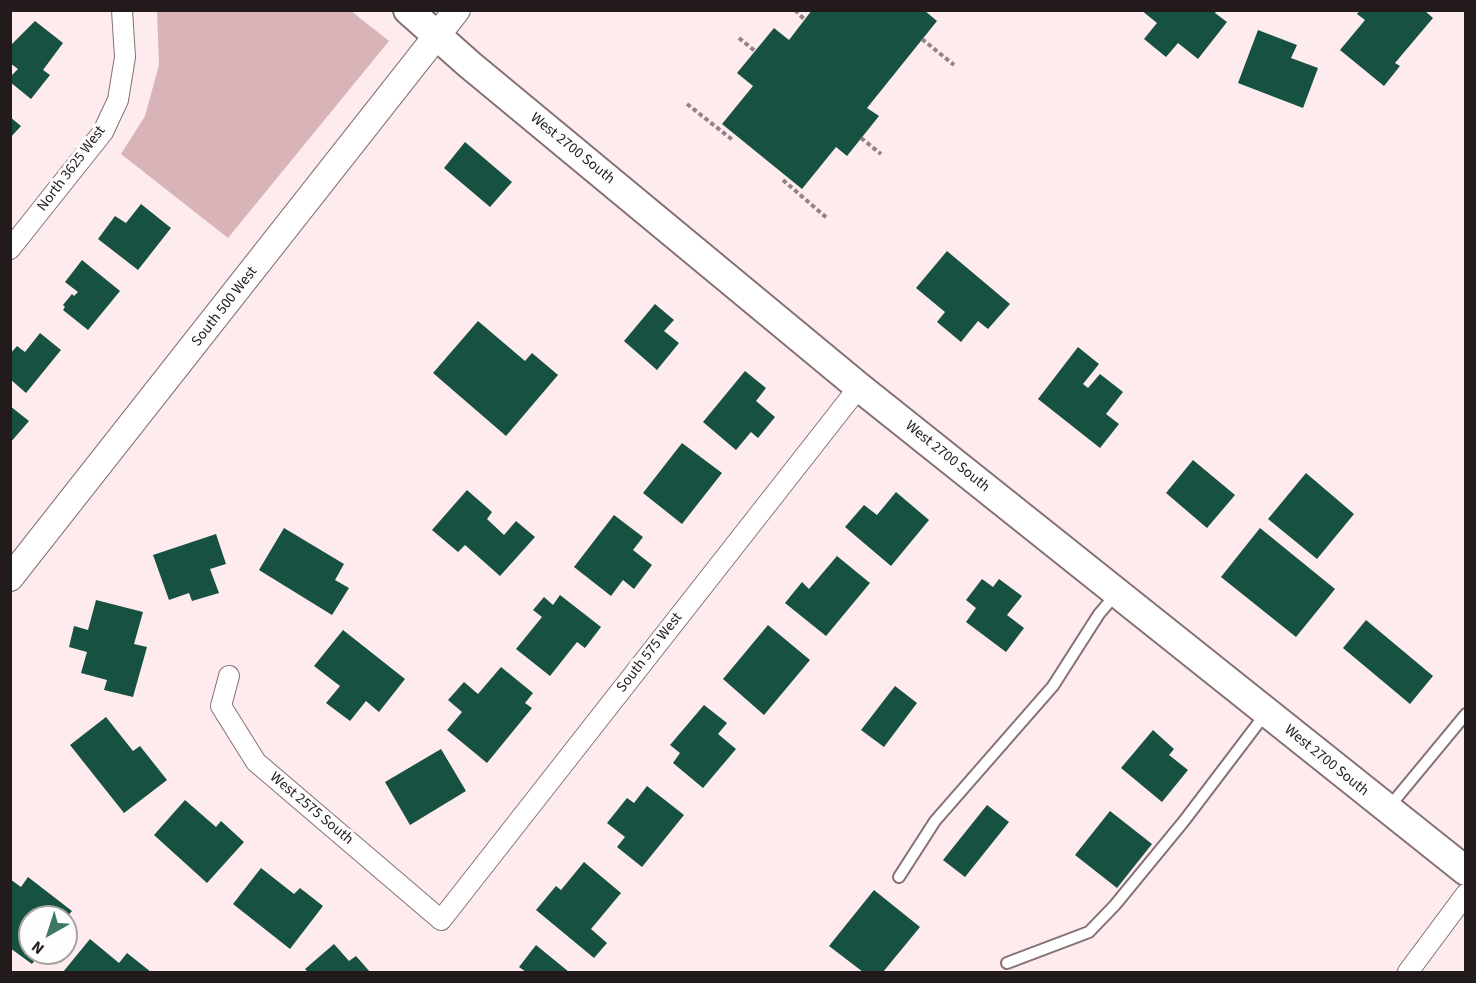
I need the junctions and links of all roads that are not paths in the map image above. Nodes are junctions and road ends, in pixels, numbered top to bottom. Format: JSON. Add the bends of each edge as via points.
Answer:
{"nodes":[{"id":1,"x":122,"y":10,"type":"edge"},
{"id":2,"x":408,"y":10,"type":"edge"},
{"id":3,"x":457,"y":10,"type":"edge"},
{"id":4,"x":436,"y":34,"type":"junction"},
{"id":5,"x":10,"y":249,"type":"edge"},
{"id":6,"x":859,"y":387,"type":"junction"},
{"id":7,"x":10,"y":578,"type":"edge"},
{"id":8,"x":1117,"y":593,"type":"junction"},
{"id":9,"x":229,"y":676,"type":"dead end"},
{"id":10,"x":1266,"y":713,"type":"junction"},
{"id":11,"x":1466,"y":714,"type":"edge"},
{"id":12,"x":1387,"y":810,"type":"junction"},
{"id":13,"x":1466,"y":871,"type":"edge"},
{"id":14,"x":899,"y":877,"type":"dead end"},
{"id":15,"x":1466,"y":894,"type":"edge"},
{"id":16,"x":441,"y":920,"type":"joint"},
{"id":17,"x":1007,"y":963,"type":"dead end"},
{"id":18,"x":1409,"y":972,"type":"edge"}],
"edges":[{"from":1,"to":5,"type":"street","name":"North 3625 West","via":[[125,57],[118,100],[103,132]]},
{"from":2,"to":4,"type":"main road","name":"West 2700 South"},
{"from":3,"to":4,"type":"street","name":"South 500 West"},
{"from":4,"to":6,"type":"main road","name":"West 2700 South"},
{"from":4,"to":7,"type":"street","name":"South 500 West","via":[[408,75]]},
{"from":6,"to":8,"type":"main road","name":"West 2700 South"},
{"from":6,"to":16,"type":"street","name":"South 575 West"},
{"from":8,"to":10,"type":"main road","name":"West 2700 South"},
{"from":8,"to":14,"type":"lane","via":[[1053,686],[935,822]]},
{"from":9,"to":16,"type":"street","name":"West 2575 South","via":[[221,706],[256,762]]},
{"from":10,"to":12,"type":"main road","name":"West 2700 South"},
{"from":10,"to":17,"type":"lane","via":[[1184,821],[1089,932]]},
{"from":11,"to":12,"type":"lane"},
{"from":12,"to":13,"type":"main road","name":"West 2700 South"},
{"from":15,"to":18,"type":"street"}]}
